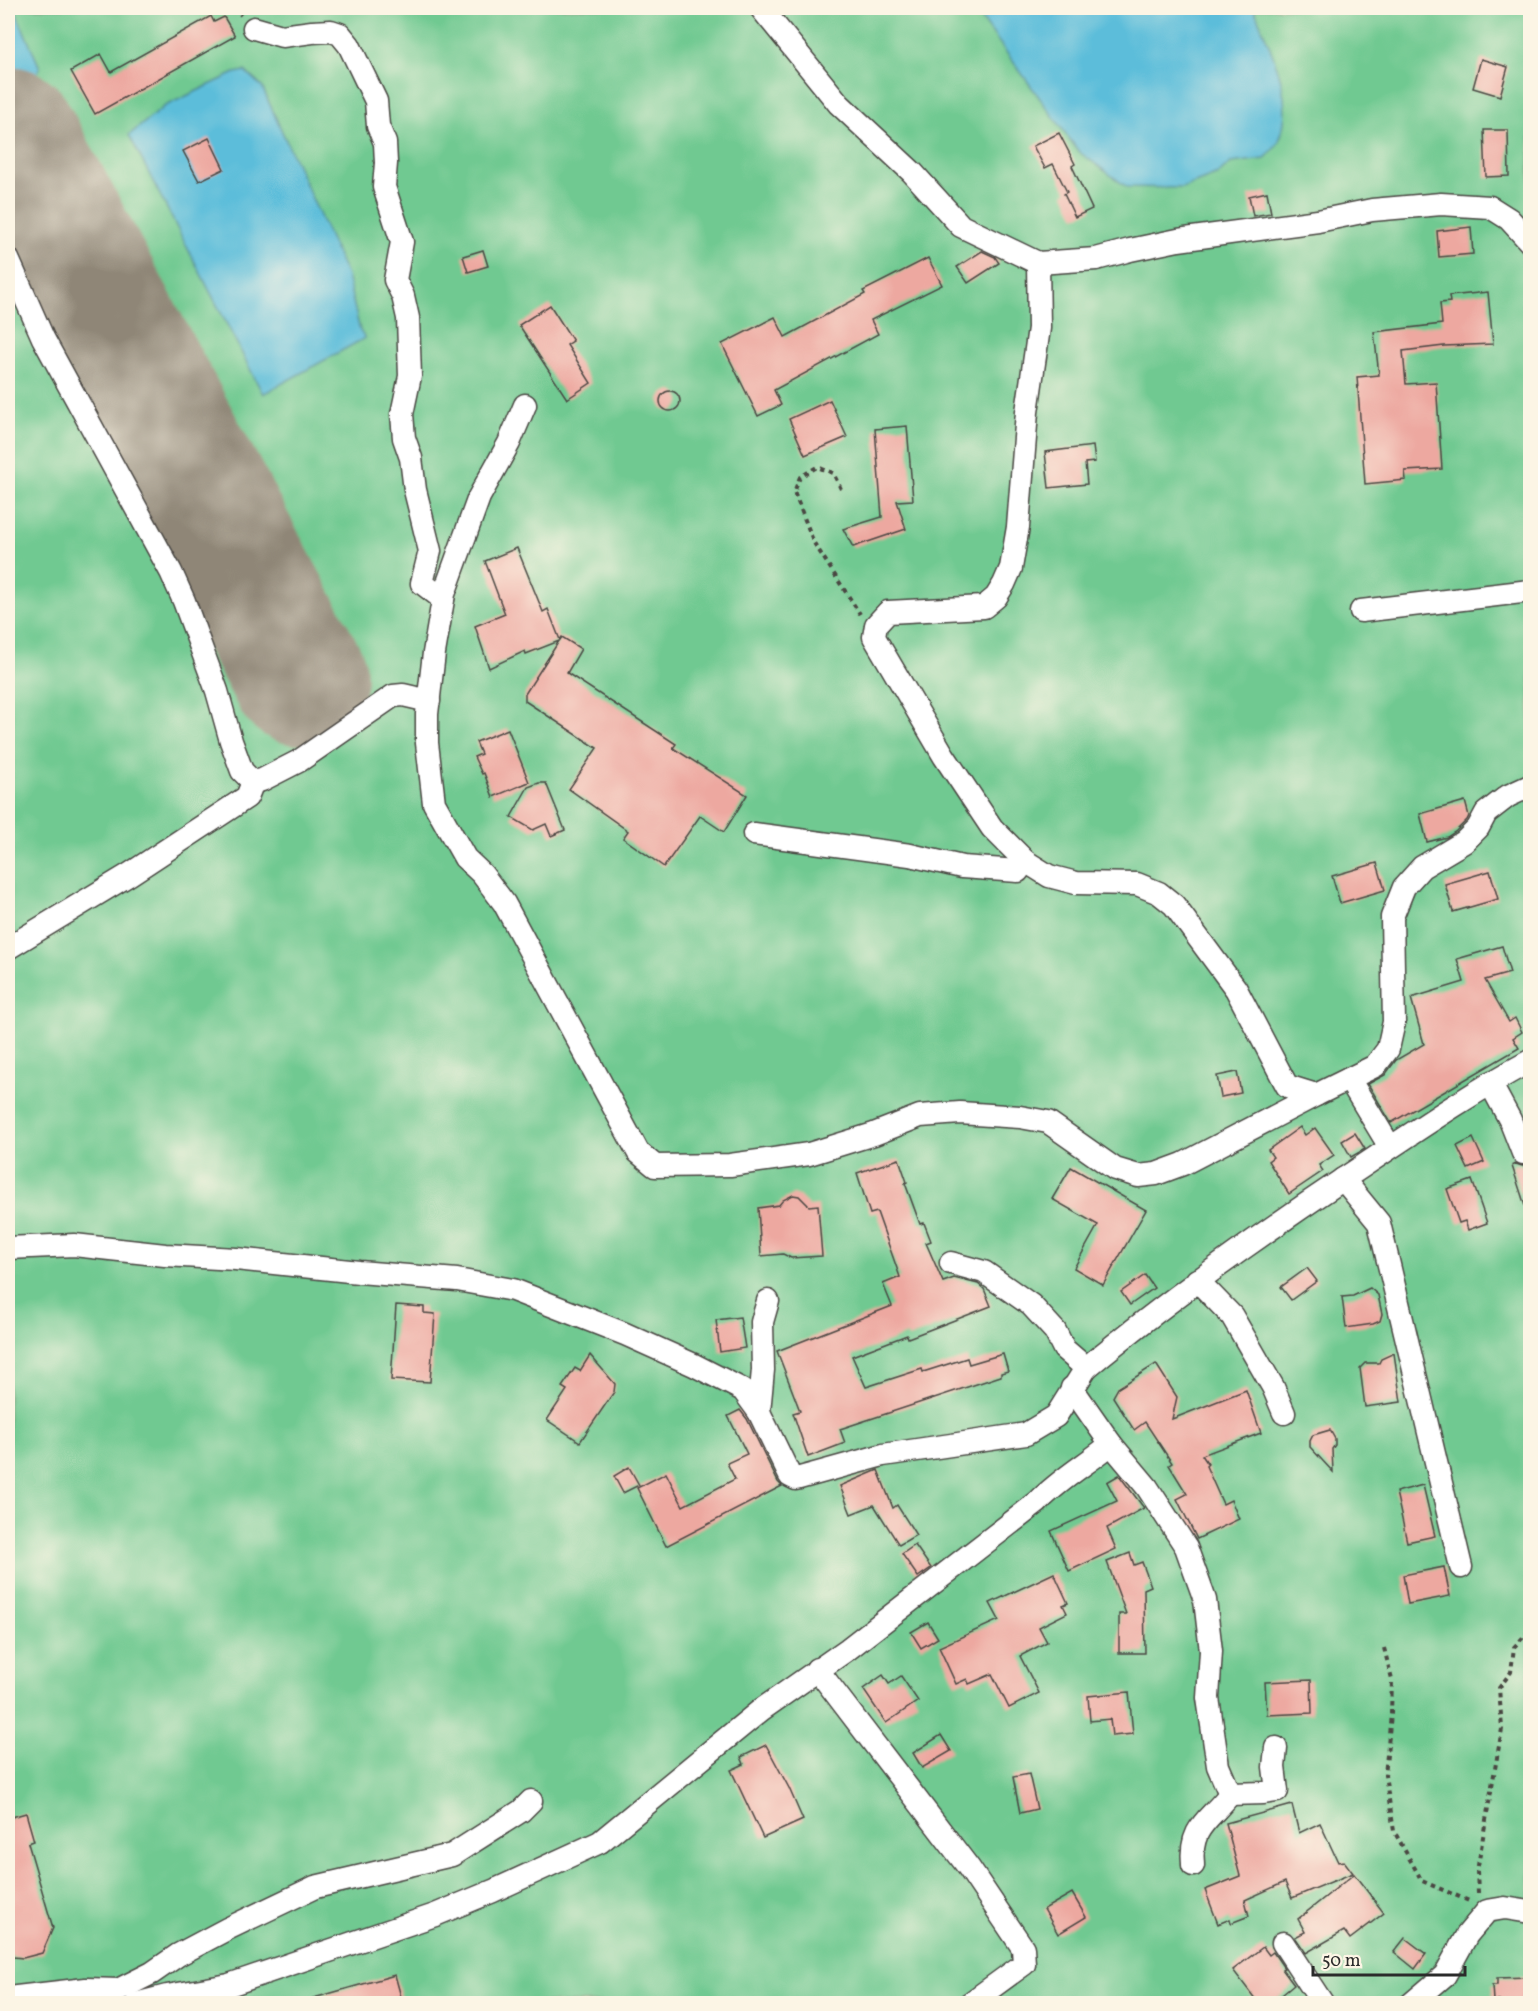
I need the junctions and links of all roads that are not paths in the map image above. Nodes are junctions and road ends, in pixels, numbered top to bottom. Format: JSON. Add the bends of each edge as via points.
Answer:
{"nodes":[{"id":1,"x":761,"y":8,"type":"edge"},
{"id":2,"x":254,"y":28,"type":"dead end"},
{"id":3,"x":1530,"y":242,"type":"edge"},
{"id":4,"x":8,"y":259,"type":"edge"},
{"id":5,"x":1038,"y":263,"type":"junction"},
{"id":6,"x":525,"y":405,"type":"dead end"},
{"id":7,"x":1530,"y":591,"type":"edge"},
{"id":8,"x":443,"y":599,"type":"junction"},
{"id":9,"x":1361,"y":611,"type":"dead end"},
{"id":10,"x":429,"y":701,"type":"junction"},
{"id":11,"x":253,"y":782,"type":"junction"},
{"id":12,"x":1530,"y":786,"type":"edge"},
{"id":13,"x":754,"y":834,"type":"dead end"},
{"id":14,"x":1025,"y":861,"type":"junction"},
{"id":15,"x":8,"y":948,"type":"edge"},
{"id":16,"x":1530,"y":1061,"type":"edge"},
{"id":17,"x":1348,"y":1079,"type":"junction"},
{"id":18,"x":1490,"y":1083,"type":"junction"},
{"id":19,"x":1316,"y":1095,"type":"junction"},
{"id":20,"x":1390,"y":1147,"type":"junction"},
{"id":21,"x":1523,"y":1153,"type":"dead end"},
{"id":22,"x":1343,"y":1179,"type":"junction"},
{"id":23,"x":8,"y":1248,"type":"edge"},
{"id":24,"x":951,"y":1263,"type":"dead end"},
{"id":25,"x":1197,"y":1280,"type":"junction"},
{"id":26,"x":768,"y":1301,"type":"dead end"},
{"id":27,"x":1086,"y":1368,"type":"junction"},
{"id":28,"x":1072,"y":1388,"type":"junction"},
{"id":29,"x":759,"y":1412,"type":"junction"},
{"id":30,"x":1284,"y":1413,"type":"dead end"},
{"id":31,"x":1111,"y":1444,"type":"junction"},
{"id":32,"x":1461,"y":1567,"type":"dead end"},
{"id":33,"x":817,"y":1669,"type":"junction"},
{"id":34,"x":1276,"y":1748,"type":"dead end"},
{"id":35,"x":1230,"y":1794,"type":"junction"},
{"id":36,"x":531,"y":1801,"type":"dead end"},
{"id":37,"x":1193,"y":1865,"type":"dead end"},
{"id":38,"x":1530,"y":1912,"type":"edge"},
{"id":39,"x":1283,"y":1942,"type":"dead end"},
{"id":40,"x":110,"y":1997,"type":"edge"},
{"id":41,"x":8,"y":1998,"type":"edge"},
{"id":42,"x":136,"y":2004,"type":"edge"},
{"id":43,"x":969,"y":2004,"type":"edge"},
{"id":44,"x":1323,"y":2004,"type":"edge"},
{"id":45,"x":1411,"y":2004,"type":"edge"}],
"edges":[{"from":1,"to":5,"type":"street","via":[[839,104],[912,172],[961,226]]},
{"from":2,"to":8,"type":"street","via":[[282,36],[340,34],[350,45],[376,101],[378,126],[385,143],[384,188],[402,242],[395,280],[408,318],[410,376],[402,414],[430,552],[422,583]]},
{"from":3,"to":5,"type":"street","via":[[1509,219],[1490,207],[1441,204],[1372,210],[1178,240],[1096,259]]},
{"from":4,"to":11,"type":"street","via":[[43,338],[171,572],[218,691],[242,771]]},
{"from":5,"to":14,"type":"street","via":[[1039,328],[1027,412],[1018,527],[1004,584],[984,607],[888,612],[876,625],[874,637],[992,828]]},
{"from":6,"to":8,"type":"street","via":[[479,497]]},
{"from":7,"to":9,"type":"street"},
{"from":8,"to":10,"type":"street"},
{"from":10,"to":11,"type":"street","via":[[393,696],[299,760]]},
{"from":10,"to":19,"type":"street","via":[[427,743],[434,803],[465,858],[504,903],[638,1152],[656,1166],[730,1165],[809,1154],[920,1116],[960,1113],[1048,1122],[1115,1168],[1138,1176],[1183,1164]]},
{"from":11,"to":15,"type":"street","via":[[247,797]]},
{"from":12,"to":17,"type":"street","via":[[1486,813],[1464,842],[1422,867],[1404,887],[1392,917],[1394,1022],[1388,1049],[1375,1066]]},
{"from":13,"to":14,"type":"street","via":[[910,855],[962,867],[1018,871]]},
{"from":14,"to":19,"type":"street","via":[[1049,876],[1076,883],[1137,884],[1159,892],[1174,905],[1236,989],[1287,1086]]},
{"from":16,"to":18,"type":"street"},
{"from":17,"to":19,"type":"street"},
{"from":17,"to":20,"type":"street"},
{"from":18,"to":20,"type":"street"},
{"from":18,"to":21,"type":"street"},
{"from":20,"to":22,"type":"street"},
{"from":22,"to":25,"type":"street"},
{"from":22,"to":32,"type":"street","via":[[1379,1223]]},
{"from":23,"to":29,"type":"street","via":[[74,1245],[448,1279],[513,1290],[694,1365],[743,1390]]},
{"from":24,"to":27,"type":"street","via":[[984,1272],[1031,1305],[1055,1330],[1064,1349]]},
{"from":25,"to":27,"type":"street"},
{"from":25,"to":30,"type":"street","via":[[1232,1316]]},
{"from":26,"to":29,"type":"street","via":[[762,1322]]},
{"from":27,"to":28,"type":"street"},
{"from":28,"to":29,"type":"street","via":[[1056,1416],[1026,1434],[883,1455],[796,1479],[790,1476]]},
{"from":28,"to":31,"type":"street"},
{"from":31,"to":33,"type":"street"},
{"from":31,"to":35,"type":"street","via":[[1147,1487],[1186,1547],[1205,1600],[1211,1651],[1208,1698],[1218,1766]]},
{"from":33,"to":42,"type":"street","via":[[718,1744],[600,1842],[435,1915],[229,1986]]},
{"from":33,"to":43,"type":"street","via":[[969,1868],[1023,1948],[1024,1964]]},
{"from":34,"to":35,"type":"street","via":[[1276,1791]]},
{"from":35,"to":37,"type":"street","via":[[1198,1827]]},
{"from":36,"to":40,"type":"street","via":[[452,1855],[315,1887],[178,1955]]},
{"from":38,"to":45,"type":"street","via":[[1505,1908],[1478,1913],[1445,1976]]},
{"from":39,"to":44,"type":"street"},
{"from":40,"to":41,"type":"street","via":[[86,1989]]}]}
